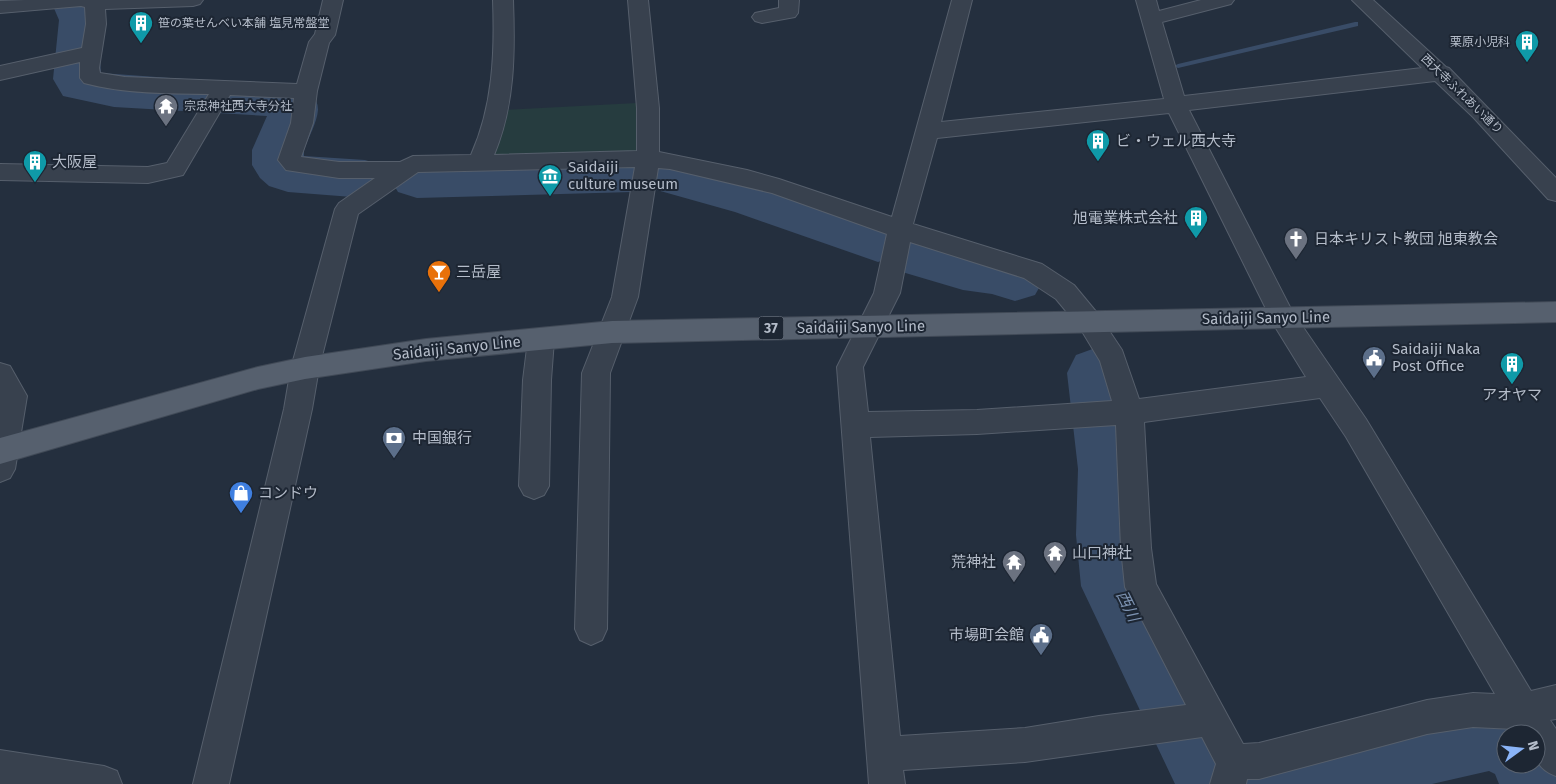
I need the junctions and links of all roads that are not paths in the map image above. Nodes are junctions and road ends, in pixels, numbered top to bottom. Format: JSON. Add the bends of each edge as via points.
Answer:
{"nodes":[{"id":1,"x":193,"y":0,"type":"edge"},
{"id":2,"x":333,"y":0,"type":"edge"},
{"id":3,"x":502,"y":0,"type":"edge"},
{"id":4,"x":638,"y":0,"type":"edge"},
{"id":5,"x":789,"y":0,"type":"edge"},
{"id":6,"x":962,"y":0,"type":"edge"},
{"id":7,"x":1224,"y":0,"type":"edge"},
{"id":8,"x":1362,"y":0,"type":"edge"},
{"id":9,"x":88,"y":1,"type":"edge"},
{"id":10,"x":0,"y":7,"type":"edge"},
{"id":11,"x":1149,"y":9,"type":"edge"},
{"id":12,"x":762,"y":17,"type":"dead end"},
{"id":13,"x":91,"y":53,"type":"junction"},
{"id":14,"x":0,"y":73,"type":"edge"},
{"id":15,"x":1442,"y":73,"type":"junction"},
{"id":16,"x":224,"y":88,"type":"junction"},
{"id":17,"x":306,"y":91,"type":"junction"},
{"id":18,"x":1176,"y":105,"type":"junction"},
{"id":19,"x":928,"y":131,"type":"junction"},
{"id":20,"x":648,"y":159,"type":"junction"},
{"id":21,"x":479,"y":163,"type":"junction"},
{"id":22,"x":401,"y":170,"type":"junction"},
{"id":23,"x":0,"y":172,"type":"edge"},
{"id":24,"x":1556,"y":193,"type":"edge"},
{"id":25,"x":900,"y":229,"type":"junction"},
{"id":26,"x":1556,"y":312,"type":"edge"},
{"id":27,"x":1284,"y":318,"type":"junction"},
{"id":28,"x":1089,"y":321,"type":"junction"},
{"id":29,"x":871,"y":326,"type":"junction"},
{"id":30,"x":612,"y":332,"type":"junction"},
{"id":31,"x":541,"y":340,"type":"junction"},
{"id":32,"x":305,"y":368,"type":"junction"},
{"id":33,"x":0,"y":374,"type":"edge"},
{"id":34,"x":1327,"y":386,"type":"junction"},
{"id":35,"x":1125,"y":412,"type":"junction"},
{"id":36,"x":854,"y":425,"type":"junction"},
{"id":37,"x":1,"y":456,"type":"edge"},
{"id":38,"x":534,"y":486,"type":"dead end"},
{"id":39,"x":591,"y":629,"type":"dead end"},
{"id":40,"x":1556,"y":702,"type":"edge"},
{"id":41,"x":1524,"y":712,"type":"junction"},
{"id":42,"x":1197,"y":721,"type":"junction"},
{"id":43,"x":1556,"y":759,"type":"edge"},
{"id":44,"x":0,"y":768,"type":"edge"},
{"id":45,"x":886,"y":769,"type":"edge"},
{"id":46,"x":1231,"y":773,"type":"edge"},
{"id":47,"x":104,"y":784,"type":"edge"},
{"id":48,"x":211,"y":784,"type":"edge"}],
"edges":[{"from":1,"to":9,"type":"street"},
{"from":2,"to":17,"type":"street"},
{"from":3,"to":21,"type":"street","via":[[500,101],[490,141]]},
{"from":4,"to":20,"type":"street","via":[[648,108]]},
{"from":5,"to":12,"type":"street","via":[[788,12]]},
{"from":6,"to":19,"type":"street"},
{"from":7,"to":11,"type":"street"},
{"from":8,"to":15,"type":"street","name":"西大寺ふれあい通り"},
{"from":9,"to":10,"type":"street"},
{"from":9,"to":13,"type":"street","via":[[96,24]]},
{"from":11,"to":18,"type":"street"},
{"from":13,"to":14,"type":"street"},
{"from":13,"to":16,"type":"street","via":[[91,78],[98,81]]},
{"from":15,"to":18,"type":"street"},
{"from":15,"to":24,"type":"street","name":"西大寺ふれあい通り","via":[[1514,145]]},
{"from":16,"to":17,"type":"street"},
{"from":16,"to":23,"type":"street","via":[[175,169],[148,175]]},
{"from":17,"to":22,"type":"street","via":[[302,123],[289,160],[294,164],[340,170]]},
{"from":18,"to":19,"type":"street"},
{"from":18,"to":27,"type":"street"},
{"from":19,"to":25,"type":"street"},
{"from":20,"to":21,"type":"street"},
{"from":20,"to":25,"type":"street","via":[[747,178]]},
{"from":20,"to":30,"type":"street","via":[[625,297]]},
{"from":21,"to":22,"type":"street","via":[[413,164]]},
{"from":22,"to":32,"type":"street","via":[[347,209]]},
{"from":25,"to":28,"type":"street","via":[[1033,271],[1065,292]]},
{"from":25,"to":29,"type":"street","via":[[887,293]]},
{"from":26,"to":27,"type":"main road","name":"Saidaiji Sanyo Line","number":"37"},
{"from":27,"to":28,"type":"main road","name":"Saidaiji Sanyo Line","number":"37"},
{"from":27,"to":34,"type":"street"},
{"from":28,"to":29,"type":"main road","name":"Saidaiji Sanyo Line","number":"37"},
{"from":28,"to":35,"type":"street","via":[[1113,358]]},
{"from":29,"to":30,"type":"main road","name":"Saidaiji Sanyo Line","number":"37"},
{"from":29,"to":36,"type":"street","via":[[850,367]]},
{"from":30,"to":31,"type":"main road","name":"Saidaiji Sanyo Line","number":"37"},
{"from":30,"to":39,"type":"street","via":[[596,373]]},
{"from":31,"to":32,"type":"main road","name":"Saidaiji Sanyo Line","number":"37","via":[[426,350]]},
{"from":31,"to":38,"type":"street"},
{"from":32,"to":37,"type":"main road","name":"Saidaiji Sanyo Line","number":"37","via":[[258,378]]},
{"from":32,"to":48,"type":"street"},
{"from":33,"to":37,"type":"street","via":[[13,396]]},
{"from":34,"to":35,"type":"street"},
{"from":34,"to":41,"type":"street","via":[[1356,428]]},
{"from":35,"to":36,"type":"street","via":[[977,422]]},
{"from":35,"to":42,"type":"street","via":[[1141,587]]},
{"from":36,"to":45,"type":"street"},
{"from":40,"to":41,"type":"street"},
{"from":41,"to":43,"type":"street"},
{"from":41,"to":46,"type":"street","via":[[1473,710],[1427,717],[1259,761]]},
{"from":42,"to":45,"type":"street","via":[[1100,733]]},
{"from":42,"to":46,"type":"street"},
{"from":44,"to":47,"type":"street"}]}
